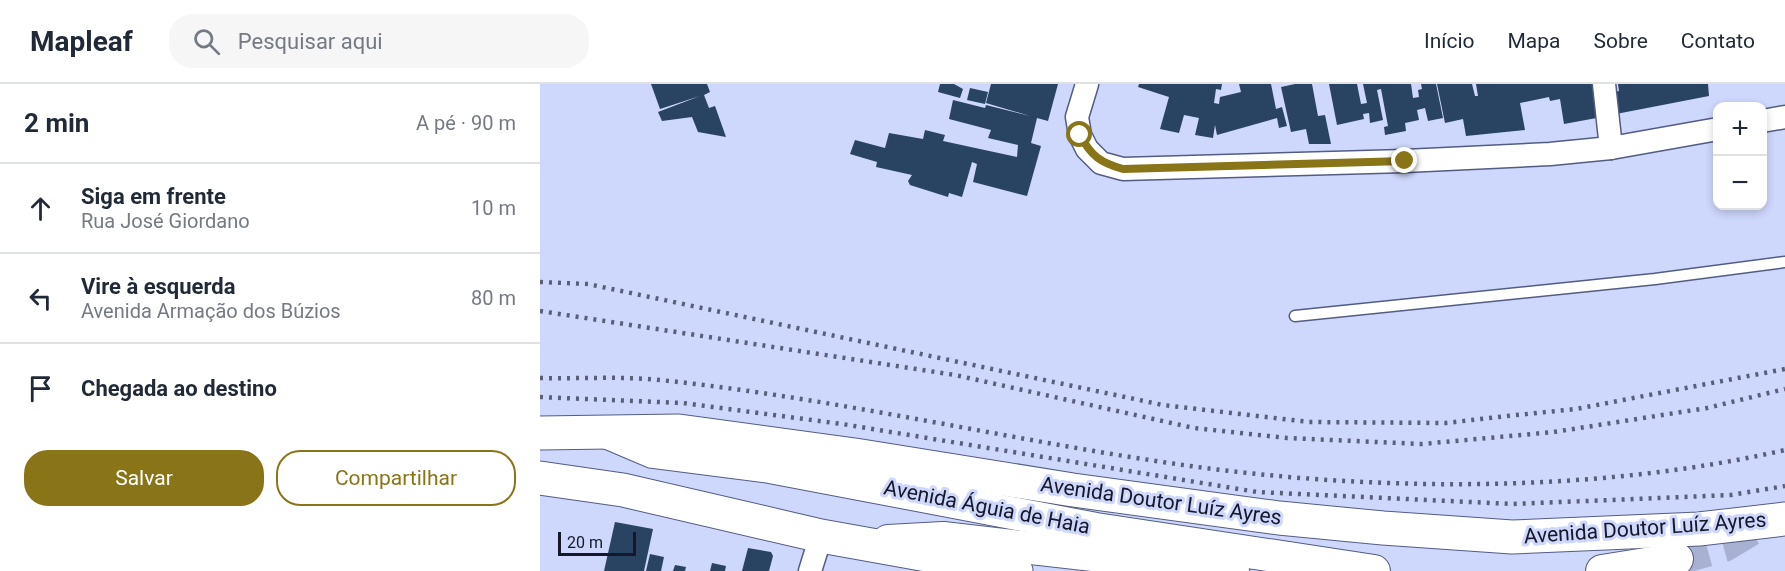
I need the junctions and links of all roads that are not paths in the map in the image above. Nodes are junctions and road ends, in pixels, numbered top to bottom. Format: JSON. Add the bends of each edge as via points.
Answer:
{"nodes":[{"id":1,"x":1087,"y":84,"type":"edge"},
{"id":2,"x":1604,"y":84,"type":"edge"},
{"id":3,"x":1785,"y":117,"type":"edge"},
{"id":4,"x":1767,"y":120,"type":"edge"},
{"id":5,"x":1713,"y":130,"type":"edge"},
{"id":6,"x":1611,"y":148,"type":"junction"},
{"id":7,"x":1785,"y":262,"type":"edge"},
{"id":8,"x":1295,"y":316,"type":"dead end"},
{"id":9,"x":603,"y":431,"type":"junction"},
{"id":10,"x":540,"y":433,"type":"edge"},
{"id":11,"x":540,"y":478,"type":"edge"},
{"id":12,"x":1785,"y":519,"type":"edge"},
{"id":13,"x":821,"y":536,"type":"junction"},
{"id":14,"x":855,"y":542,"type":"junction"},
{"id":15,"x":1677,"y":559,"type":"tunnel mouth"},
{"id":16,"x":810,"y":571,"type":"edge"},
{"id":17,"x":1016,"y":571,"type":"edge"},
{"id":18,"x":1233,"y":571,"type":"edge"},
{"id":19,"x":1374,"y":571,"type":"edge"},
{"id":20,"x":1602,"y":571,"type":"edge"}],
"edges":[{"from":1,"to":6,"type":"street","via":[[1077,117],[1087,149],[1101,163],[1123,169],[1382,162]]},
{"from":2,"to":6,"type":"street"},
{"from":3,"to":4,"type":"street"},
{"from":5,"to":6,"type":"street"},
{"from":7,"to":8,"type":"lane"},
{"from":9,"to":10,"type":"highway","name":"Avenida Doutor Luíz Ayres"},
{"from":9,"to":12,"type":"highway","name":"Avenida Doutor Luíz Ayres","via":[[679,431],[1073,490],[1279,518],[1395,529],[1512,537],[1699,529]]},
{"from":9,"to":19,"type":"main road","name":"Avenida Águia de Haia","via":[[653,452],[770,467],[1096,528]]},
{"from":11,"to":13,"type":"highway","via":[[623,490]]},
{"from":13,"to":14,"type":"highway"},
{"from":13,"to":16,"type":"street"},
{"from":14,"to":17,"type":"highway"},
{"from":14,"to":18,"type":"main road","name":"Avenida Águia de Haia","via":[[943,538]]},
{"from":15,"to":20,"type":"main road"}]}
